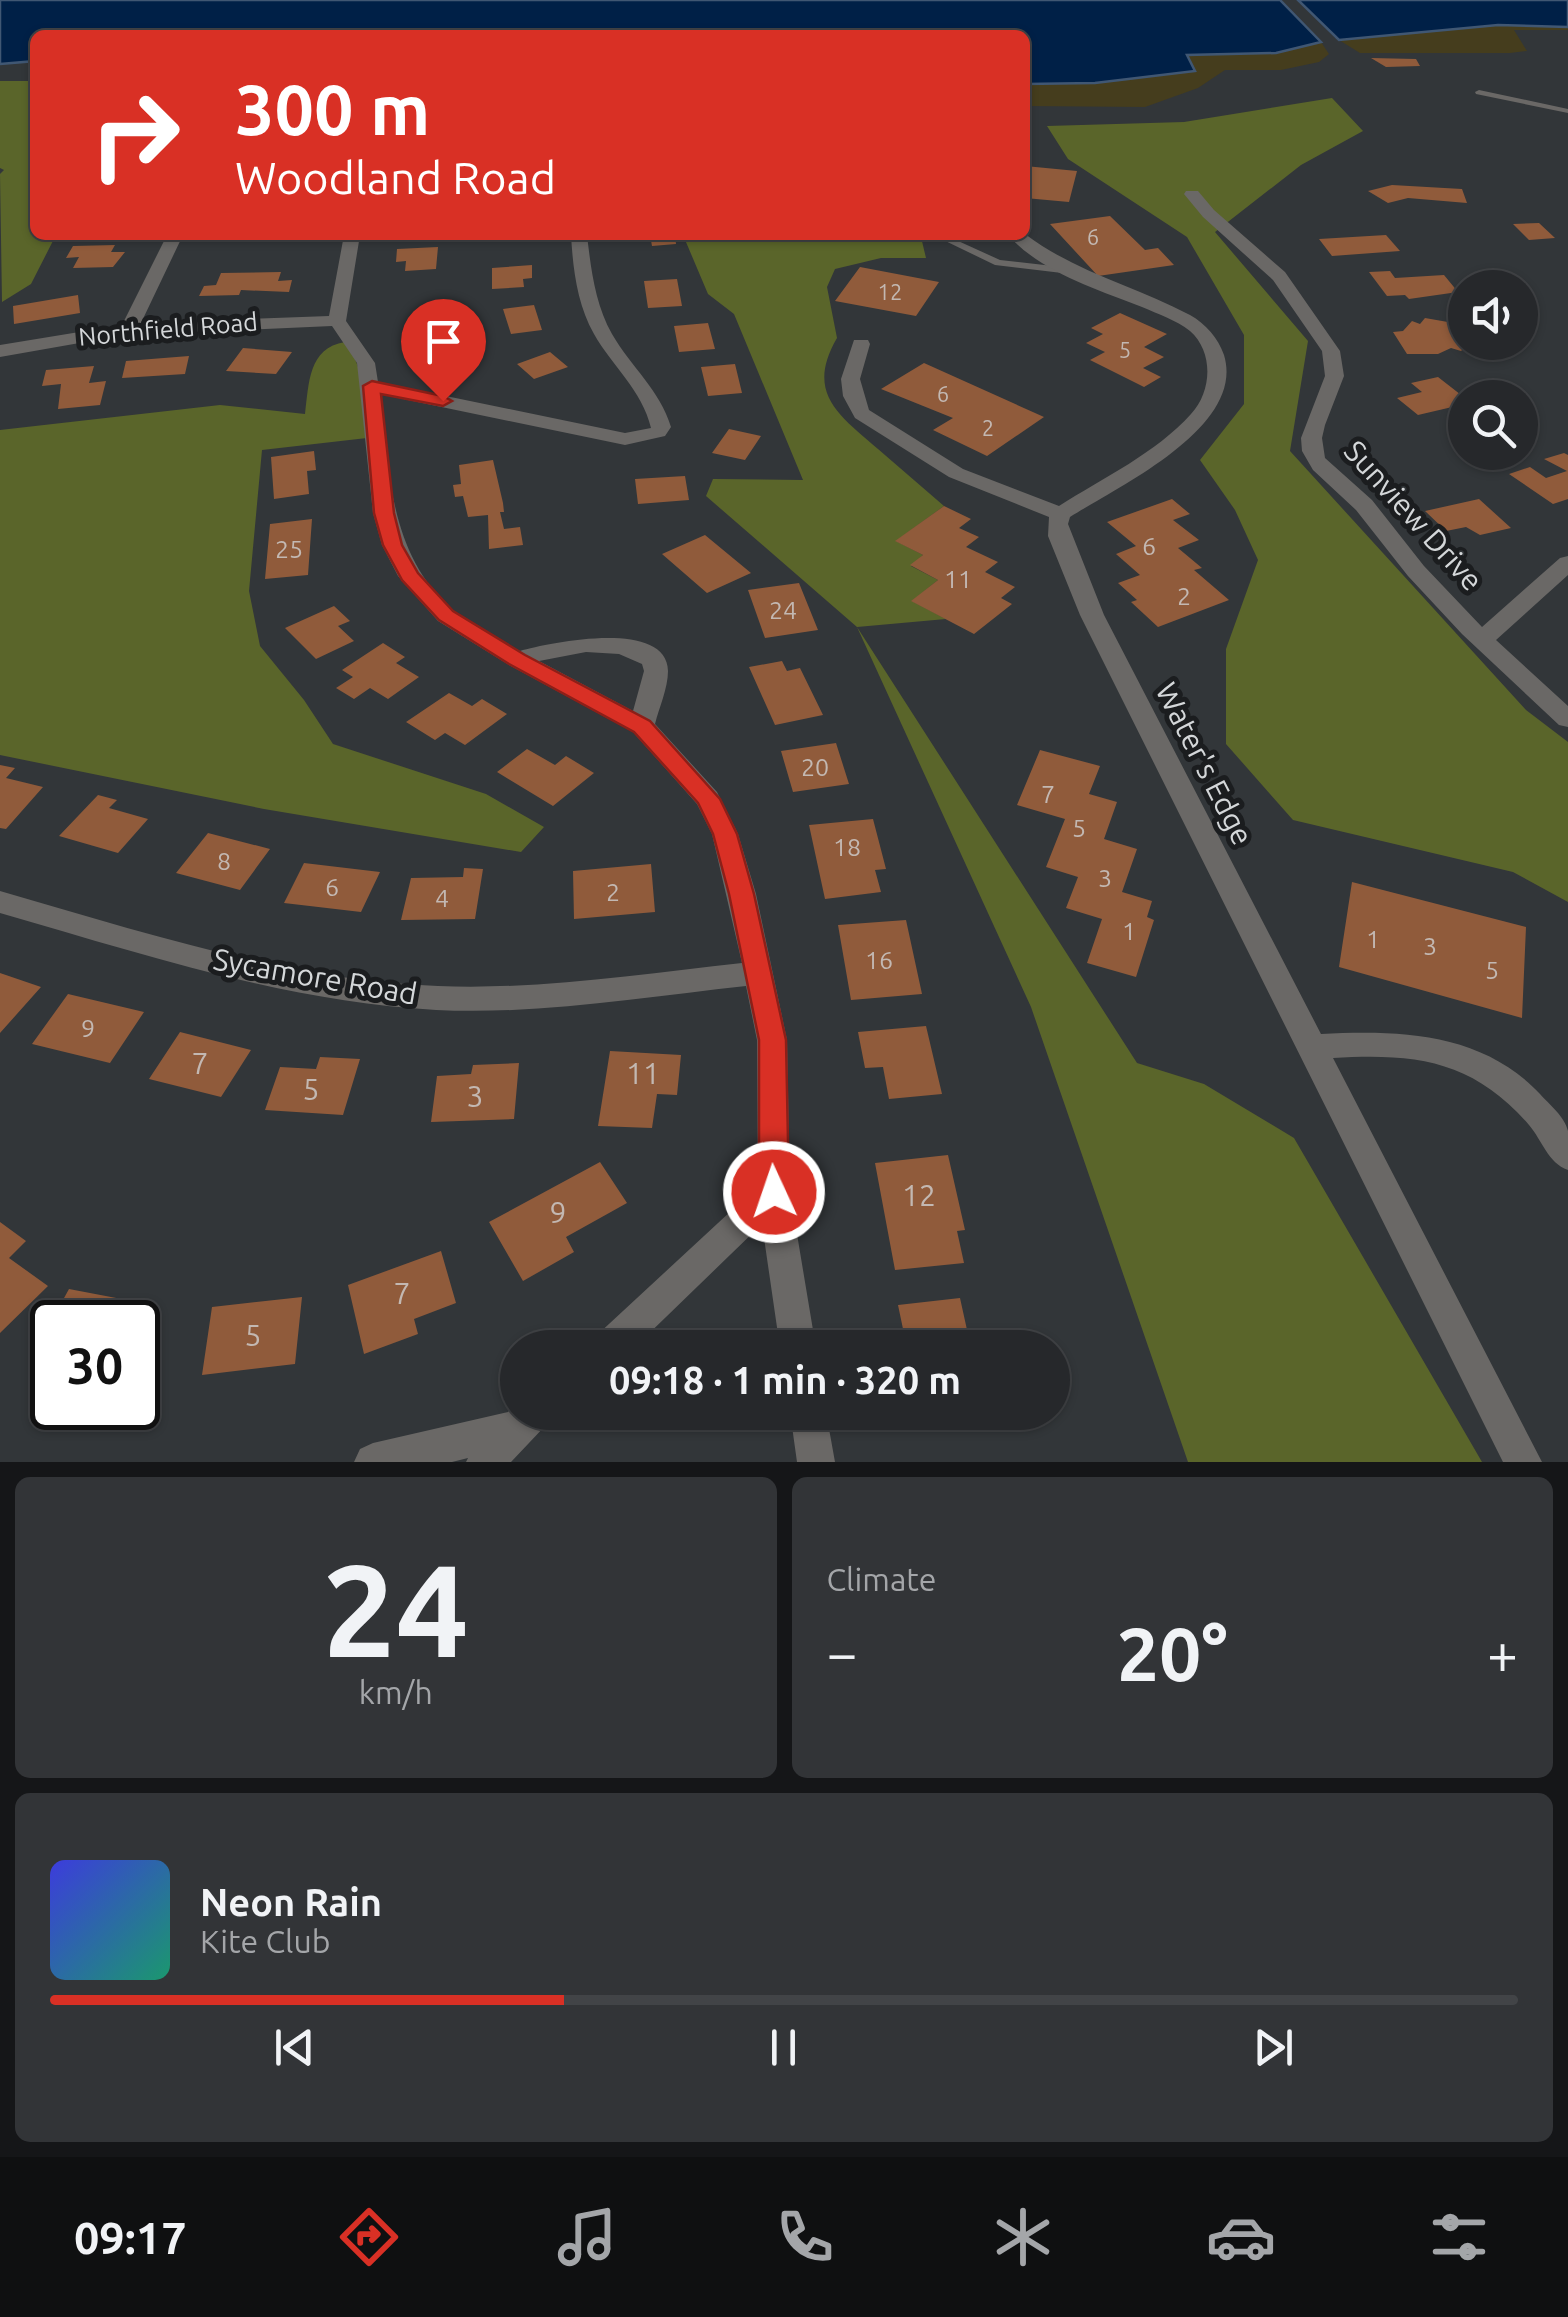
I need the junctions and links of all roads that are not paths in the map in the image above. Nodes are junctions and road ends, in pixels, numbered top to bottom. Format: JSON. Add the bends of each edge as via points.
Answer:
{"nodes":[{"id":1,"x":1478,"y":92,"type":"dead end"},
{"id":2,"x":1568,"y":103,"type":"edge"},
{"id":3,"x":1552,"y":109,"type":"junction"},
{"id":4,"x":1568,"y":111,"type":"edge"},
{"id":5,"x":1192,"y":194,"type":"dead end"},
{"id":6,"x":173,"y":240,"type":"edge"},
{"id":7,"x":351,"y":240,"type":"edge"},
{"id":8,"x":579,"y":240,"type":"edge"},
{"id":9,"x":949,"y":240,"type":"edge"},
{"id":10,"x":1023,"y":240,"type":"edge"},
{"id":11,"x":1062,"y":270,"type":"junction"},
{"id":12,"x":337,"y":321,"type":"junction"},
{"id":13,"x":128,"y":330,"type":"junction"},
{"id":14,"x":861,"y":344,"type":"dead end"},
{"id":15,"x":0,"y":351,"type":"edge"},
{"id":16,"x":372,"y":386,"type":"junction"},
{"id":17,"x":1060,"y":514,"type":"junction"},
{"id":18,"x":1568,"y":564,"type":"edge"},
{"id":19,"x":1483,"y":640,"type":"junction"},
{"id":20,"x":517,"y":660,"type":"junction"},
{"id":21,"x":1568,"y":718,"type":"edge"},
{"id":22,"x":642,"y":726,"type":"junction"},
{"id":23,"x":0,"y":902,"type":"edge"},
{"id":24,"x":756,"y":972,"type":"junction"},
{"id":25,"x":1312,"y":1047,"type":"junction"},
{"id":26,"x":1568,"y":1156,"type":"edge"},
{"id":27,"x":774,"y":1192,"type":"junction"},
{"id":28,"x":627,"y":1330,"type":"edge"},
{"id":29,"x":795,"y":1330,"type":"edge"},
{"id":30,"x":500,"y":1427,"type":"edge"},
{"id":31,"x":515,"y":1430,"type":"edge"},
{"id":32,"x":811,"y":1430,"type":"edge"},
{"id":33,"x":373,"y":1462,"type":"edge"},
{"id":34,"x":485,"y":1462,"type":"edge"},
{"id":35,"x":816,"y":1462,"type":"edge"},
{"id":36,"x":1522,"y":1462,"type":"edge"}],
"edges":[{"from":1,"to":3,"type":"lane"},
{"from":2,"to":3,"type":"lane"},
{"from":3,"to":4,"type":"lane"},
{"from":5,"to":19,"type":"street","name":"Sunview Drive","via":[[1216,224],[1266,263],[1333,354],[1337,373],[1315,421],[1312,452]]},
{"from":6,"to":13,"type":"street"},
{"from":7,"to":12,"type":"street"},
{"from":8,"to":16,"type":"street","via":[[594,314],[655,408],[658,432],[625,440]]},
{"from":9,"to":11,"type":"lane","via":[[998,263]]},
{"from":10,"to":11,"type":"street"},
{"from":11,"to":17,"type":"street","via":[[1182,318],[1203,332],[1217,368],[1206,410]]},
{"from":12,"to":13,"type":"street","name":"Northfield Road"},
{"from":12,"to":16,"type":"street","via":[[361,351]]},
{"from":13,"to":15,"type":"street","name":"Northfield Road"},
{"from":14,"to":17,"type":"street","via":[[848,376],[862,414],[956,474]]},
{"from":16,"to":20,"type":"street","via":[[392,545],[409,576],[446,616]]},
{"from":17,"to":25,"type":"street","name":"Water's Edge","via":[[1060,536],[1092,616]]},
{"from":18,"to":19,"type":"street"},
{"from":19,"to":21,"type":"street","name":"Sunview Drive"},
{"from":20,"to":22,"type":"street"},
{"from":20,"to":22,"type":"street","via":[[595,643],[644,654],[656,672]]},
{"from":22,"to":24,"type":"street","via":[[708,799],[725,834]]},
{"from":23,"to":24,"type":"street","name":"Sycamore Road","via":[[243,970],[366,992],[519,997]]},
{"from":24,"to":27,"type":"street","via":[[772,1040]]},
{"from":25,"to":26,"type":"street","via":[[1372,1042],[1452,1050],[1517,1088]]},
{"from":25,"to":36,"type":"street","name":"Water's Edge"},
{"from":27,"to":28,"type":"street"},
{"from":27,"to":29,"type":"street"},
{"from":30,"to":33,"type":"street"},
{"from":31,"to":34,"type":"street"},
{"from":32,"to":35,"type":"street"}]}
